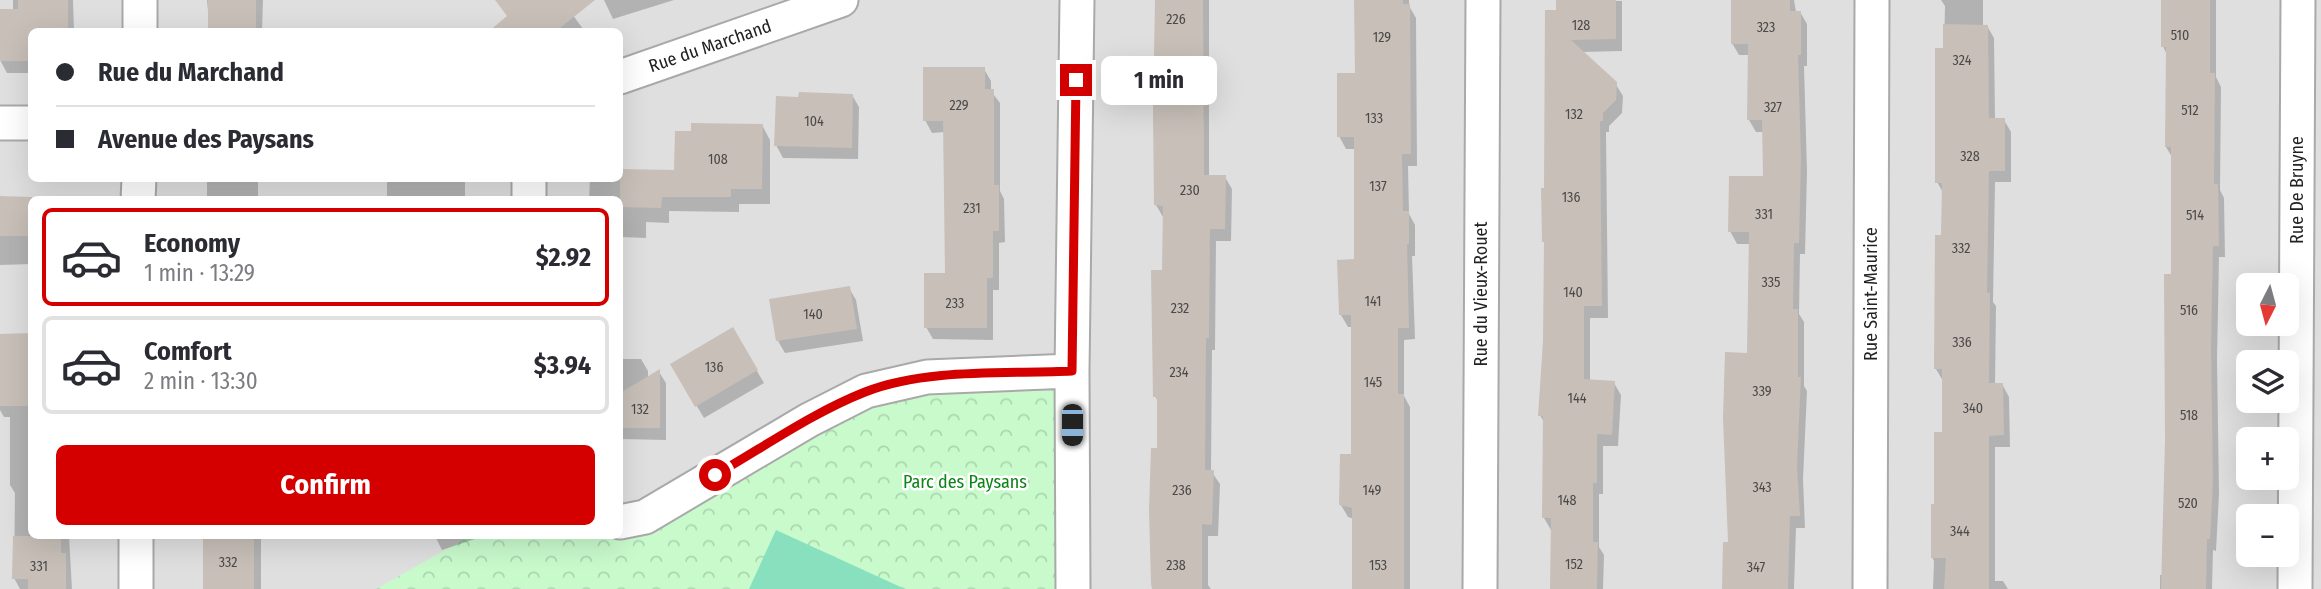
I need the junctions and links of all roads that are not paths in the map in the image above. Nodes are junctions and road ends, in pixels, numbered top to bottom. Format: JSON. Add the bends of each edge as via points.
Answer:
{"nodes":[{"id":1,"x":140,"y":0,"type":"edge"},
{"id":2,"x":841,"y":0,"type":"edge"},
{"id":3,"x":1077,"y":0,"type":"edge"},
{"id":4,"x":1483,"y":0,"type":"edge"},
{"id":5,"x":1872,"y":0,"type":"edge"},
{"id":6,"x":2298,"y":0,"type":"edge"},
{"id":7,"x":140,"y":28,"type":"edge"},
{"id":8,"x":623,"y":76,"type":"edge"},
{"id":9,"x":0,"y":123,"type":"edge"},
{"id":10,"x":28,"y":123,"type":"edge"},
{"id":11,"x":1072,"y":371,"type":"junction"},
{"id":12,"x":623,"y":521,"type":"edge"},
{"id":13,"x":136,"y":539,"type":"edge"},
{"id":14,"x":136,"y":589,"type":"edge"},
{"id":15,"x":1073,"y":589,"type":"edge"},
{"id":16,"x":1480,"y":589,"type":"edge"},
{"id":17,"x":1870,"y":589,"type":"edge"},
{"id":18,"x":2295,"y":589,"type":"edge"}],
"edges":[{"from":1,"to":7,"type":"street"},
{"from":2,"to":8,"type":"street","name":"Rue du Marchand"},
{"from":3,"to":11,"type":"street"},
{"from":4,"to":16,"type":"street","name":"Rue du Vieux-Rouet"},
{"from":5,"to":17,"type":"street","name":"Rue Saint-Maurice"},
{"from":6,"to":18,"type":"street","name":"Rue De Bruyne"},
{"from":9,"to":10,"type":"street"},
{"from":11,"to":12,"type":"street","via":[[927,377],[866,391],[645,517]]},
{"from":11,"to":15,"type":"street"},
{"from":13,"to":14,"type":"street"}]}
